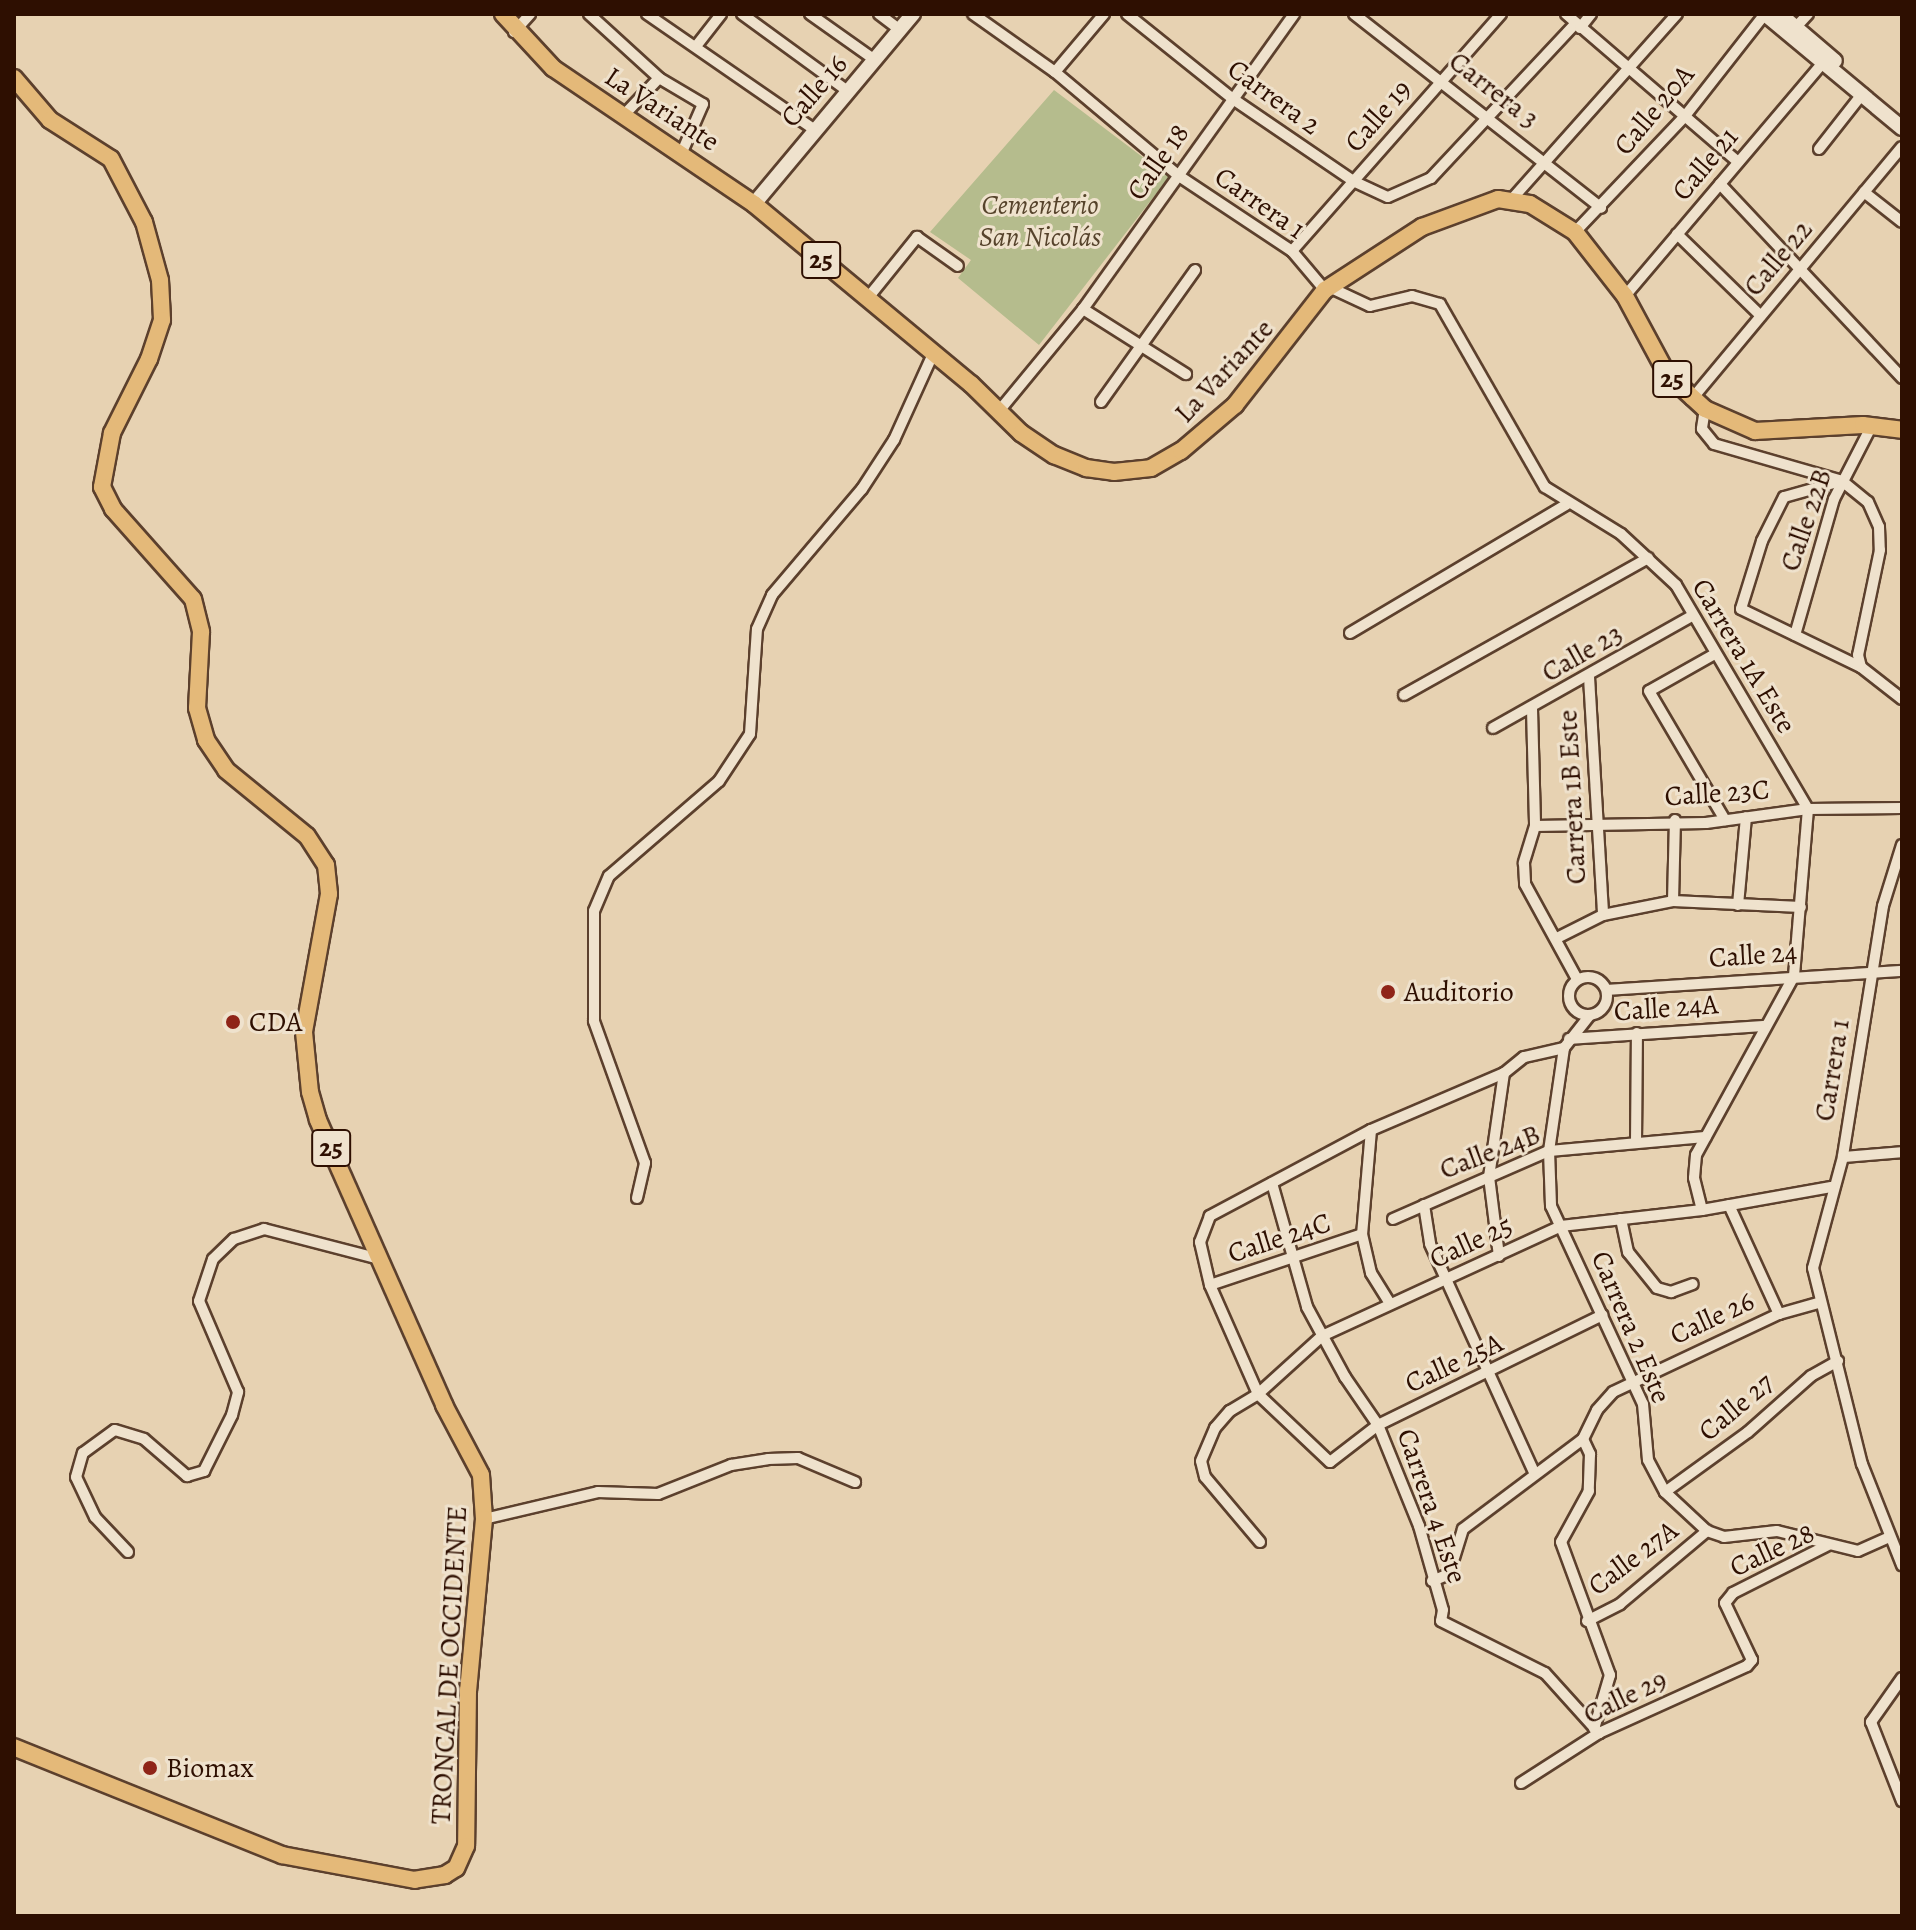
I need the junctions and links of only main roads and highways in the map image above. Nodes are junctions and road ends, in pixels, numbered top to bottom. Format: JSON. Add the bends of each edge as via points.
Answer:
{"nodes":[{"id":1,"x":503,"y":14,"type":"edge"},
{"id":2,"x":16,"y":82,"type":"edge"},
{"id":3,"x":1902,"y":430,"type":"edge"},
{"id":4,"x":14,"y":1747,"type":"edge"}],
"edges":[{"from":1,"to":3,"type":"main road","name":"La Variante","number":"25","via":[[514,32],[553,68],[754,204],[1054,455],[1086,468],[1151,468],[1208,432],[1235,405],[1327,289],[1422,227],[1482,202],[1512,199],[1575,232],[1625,296],[1655,355],[1698,404],[1755,431],[1872,425]]},
{"from":2,"to":4,"type":"main road","name":"TRONCAL DE OCCIDENTE","number":"25","via":[[50,120],[111,159],[144,222],[160,280],[162,320],[112,433],[102,487],[113,509],[193,599],[201,632],[197,708],[206,740],[226,770],[307,836],[326,865],[329,894],[308,997],[305,1062],[318,1120],[481,1475],[484,1519],[468,1690],[468,1826],[463,1858],[445,1875],[415,1880],[282,1855]]}]}
